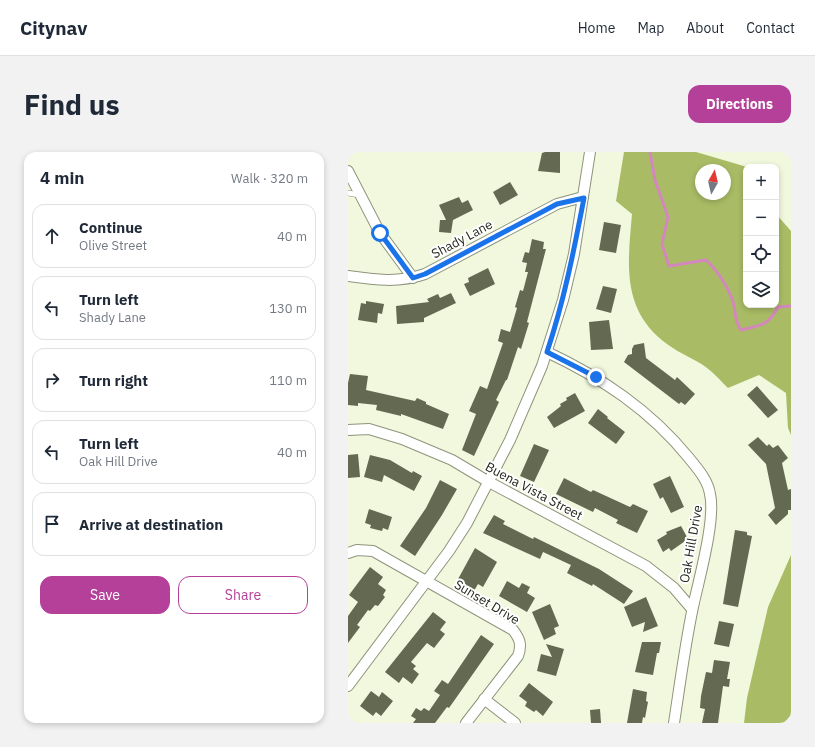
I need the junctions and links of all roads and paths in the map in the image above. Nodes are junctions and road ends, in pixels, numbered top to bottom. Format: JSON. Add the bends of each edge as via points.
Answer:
{"nodes":[{"id":1,"x":590,"y":152,"type":"edge"},
{"id":2,"x":348,"y":171,"type":"edge"},
{"id":3,"x":348,"y":193,"type":"edge"},
{"id":4,"x":359,"y":195,"type":"junction"},
{"id":5,"x":584,"y":198,"type":"junction"},
{"id":6,"x":348,"y":276,"type":"edge"},
{"id":7,"x":413,"y":278,"type":"junction"},
{"id":8,"x":547,"y":352,"type":"junction"},
{"id":9,"x":348,"y":430,"type":"edge"},
{"id":10,"x":489,"y":482,"type":"junction"},
{"id":11,"x":348,"y":553,"type":"edge"},
{"id":12,"x":426,"y":582,"type":"junction"},
{"id":13,"x":692,"y":609,"type":"junction"},
{"id":14,"x":348,"y":686,"type":"edge"},
{"id":15,"x":484,"y":699,"type":"junction"},
{"id":16,"x":466,"y":723,"type":"edge"},
{"id":17,"x":515,"y":723,"type":"edge"},
{"id":18,"x":674,"y":723,"type":"edge"}],
"edges":[{"from":1,"to":5,"type":"street"},
{"from":2,"to":4,"type":"street"},
{"from":3,"to":4,"type":"lane"},
{"from":4,"to":7,"type":"street","via":[[380,233]]},
{"from":5,"to":7,"type":"street","name":"Shady Lane","via":[[557,204]]},
{"from":5,"to":8,"type":"street","via":[[570,270]]},
{"from":6,"to":7,"type":"street","name":"Shady Lane","via":[[384,281]]},
{"from":8,"to":10,"type":"street","via":[[510,440]]},
{"from":8,"to":13,"type":"street","name":"Oak Hill Drive","via":[[582,369],[630,400],[677,443],[706,481],[711,497],[711,513]]},
{"from":9,"to":10,"type":"street","name":"Buena Vista Street","via":[[369,429],[402,438],[452,460]]},
{"from":10,"to":12,"type":"street","via":[[467,522]]},
{"from":10,"to":13,"type":"street","name":"Buena Vista Street","via":[[646,566],[674,588]]},
{"from":11,"to":12,"type":"street","name":"Sunset Drive","via":[[357,550],[373,551]]},
{"from":12,"to":14,"type":"street"},
{"from":12,"to":15,"type":"street","name":"Sunset Drive","via":[[513,630],[518,636],[521,650],[518,656]]},
{"from":13,"to":18,"type":"street","name":"Oak Hill Drive"},
{"from":15,"to":16,"type":"street","name":"Sunset Drive"},
{"from":15,"to":17,"type":"street"}]}
